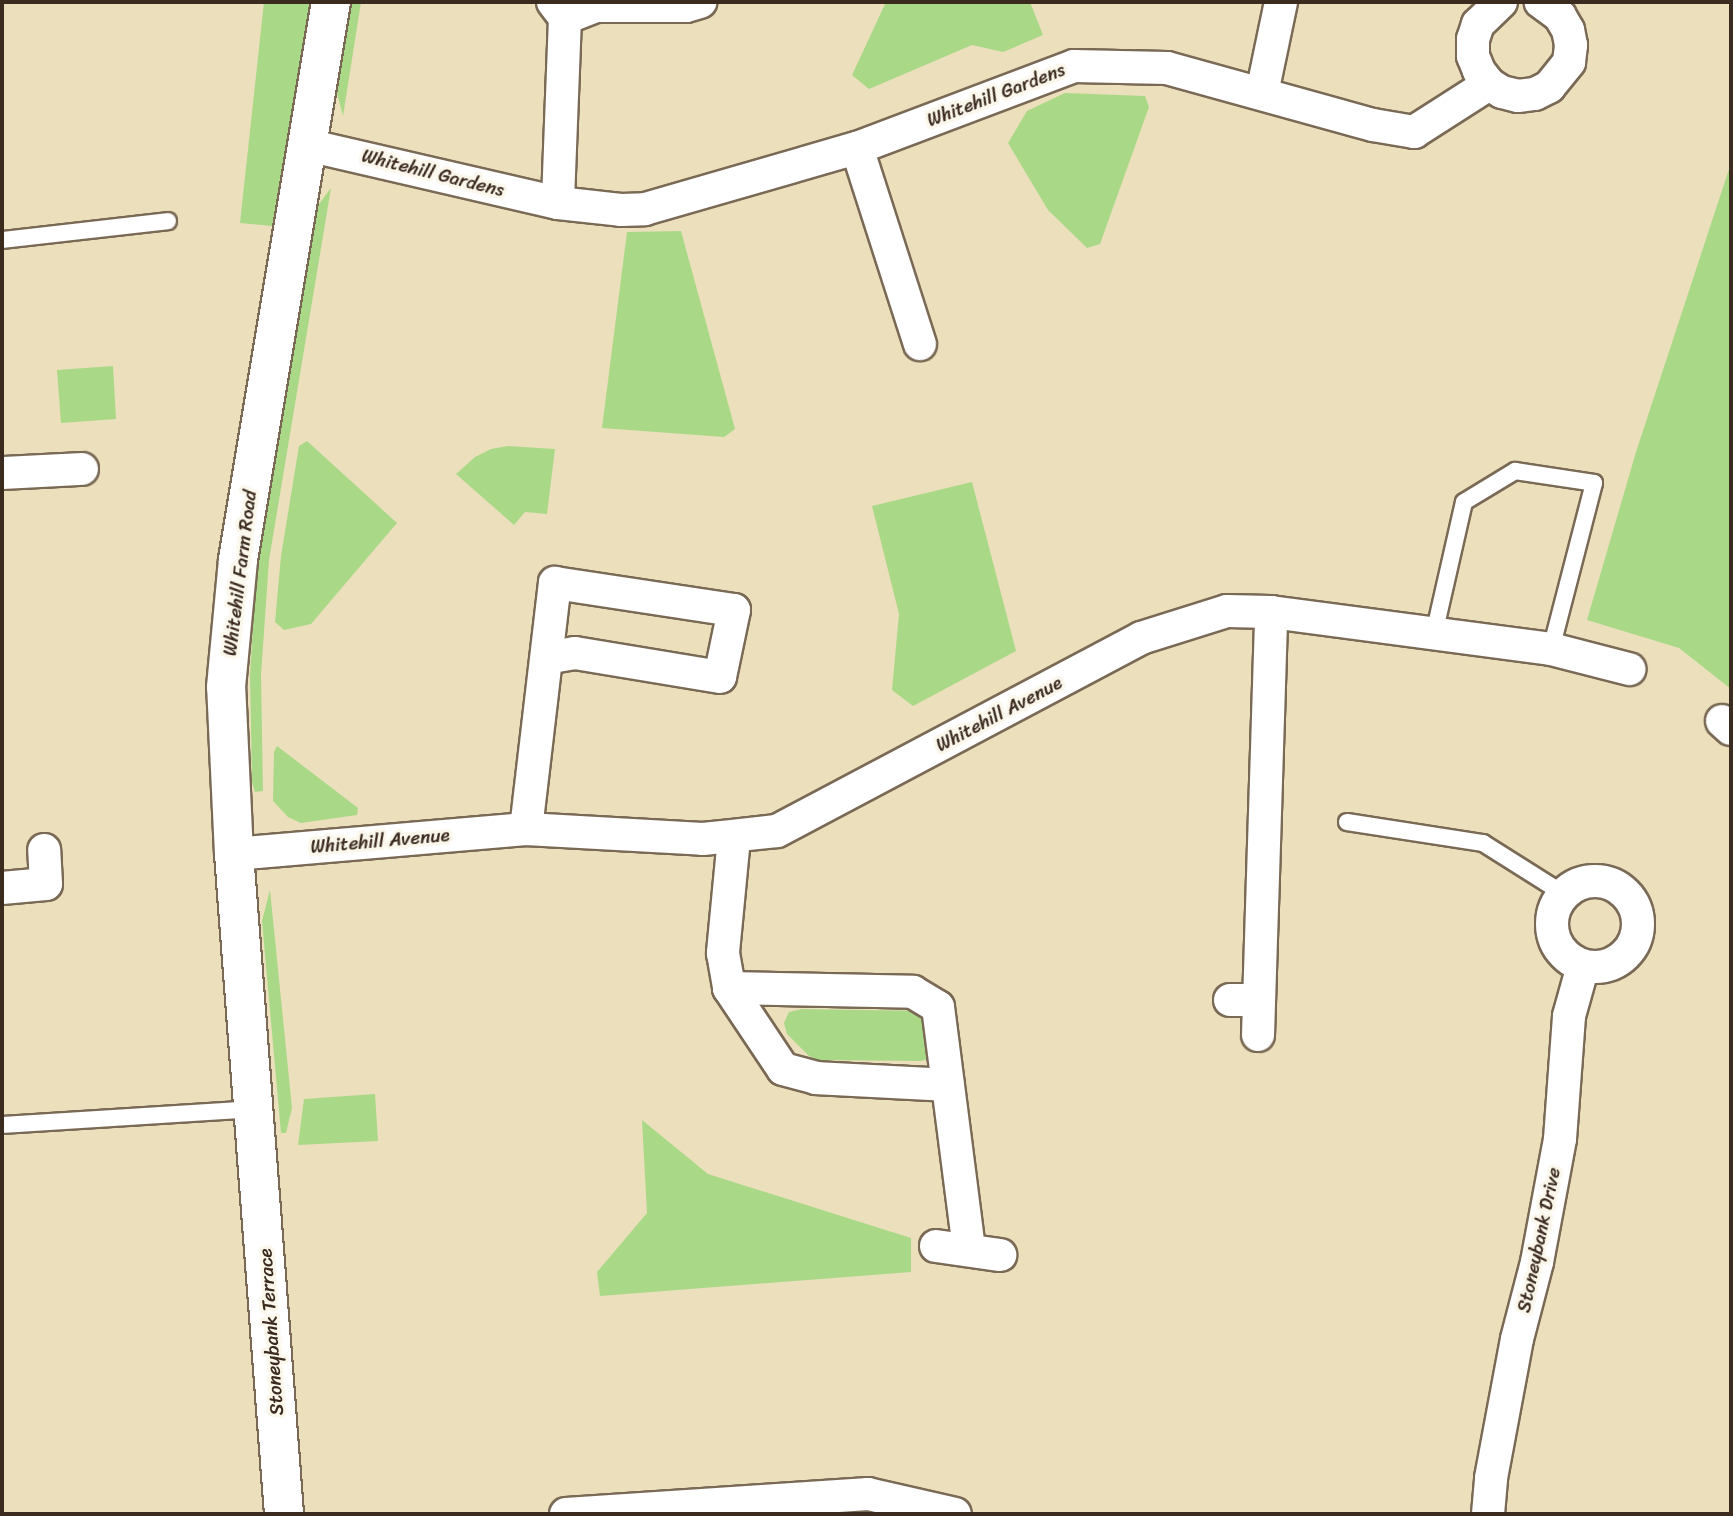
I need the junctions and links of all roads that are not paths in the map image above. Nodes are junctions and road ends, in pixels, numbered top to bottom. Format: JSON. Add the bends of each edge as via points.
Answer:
{"nodes":[{"id":1,"x":331,"y":2,"type":"edge"},
{"id":2,"x":700,"y":2,"type":"edge"},
{"id":3,"x":1281,"y":2,"type":"edge"},
{"id":4,"x":1501,"y":2,"type":"edge"},
{"id":5,"x":1541,"y":2,"type":"edge"},
{"id":6,"x":559,"y":10,"type":"edge"},
{"id":7,"x":1489,"y":84,"type":"junction"},
{"id":8,"x":1262,"y":93,"type":"junction"},
{"id":9,"x":307,"y":145,"type":"junction"},
{"id":10,"x":857,"y":148,"type":"junction"},
{"id":11,"x":558,"y":203,"type":"junction"},
{"id":12,"x":168,"y":221,"type":"dead end"},
{"id":13,"x":2,"y":240,"type":"edge"},
{"id":14,"x":920,"y":344,"type":"dead end"},
{"id":15,"x":82,"y":469,"type":"dead end"},
{"id":16,"x":2,"y":473,"type":"edge"},
{"id":17,"x":1271,"y":612,"type":"junction"},
{"id":18,"x":1434,"y":635,"type":"junction"},
{"id":19,"x":1551,"y":649,"type":"junction"},
{"id":20,"x":547,"y":658,"type":"junction"},
{"id":21,"x":1629,"y":669,"type":"dead end"},
{"id":22,"x":1347,"y":822,"type":"dead end"},
{"id":23,"x":526,"y":829,"type":"junction"},
{"id":24,"x":734,"y":838,"type":"junction"},
{"id":25,"x":44,"y":850,"type":"dead end"},
{"id":26,"x":234,"y":854,"type":"junction"},
{"id":27,"x":2,"y":887,"type":"edge"},
{"id":28,"x":1564,"y":894,"type":"junction"},
{"id":29,"x":1583,"y":966,"type":"junction"},
{"id":30,"x":729,"y":988,"type":"junction"},
{"id":31,"x":1258,"y":1035,"type":"dead end"},
{"id":32,"x":948,"y":1085,"type":"junction"},
{"id":33,"x":255,"y":1109,"type":"junction"},
{"id":34,"x":2,"y":1125,"type":"edge"},
{"id":35,"x":258,"y":1150,"type":"joint"},
{"id":36,"x":936,"y":1245,"type":"dead end"},
{"id":37,"x":969,"y":1249,"type":"junction"},
{"id":38,"x":1000,"y":1255,"type":"dead end"},
{"id":39,"x":694,"y":1510,"type":"edge"},
{"id":40,"x":284,"y":1514,"type":"edge"},
{"id":41,"x":566,"y":1514,"type":"edge"},
{"id":42,"x":955,"y":1514,"type":"edge"},
{"id":43,"x":1488,"y":1514,"type":"edge"}],
"edges":[{"from":1,"to":9,"type":"street","name":"Whitehill Farm Road"},
{"from":2,"to":6,"type":"street"},
{"from":3,"to":8,"type":"street"},
{"from":4,"to":7,"type":"street","via":[[1483,18],[1473,39],[1476,63]]},
{"from":5,"to":7,"type":"street","via":[[1560,16],[1568,30],[1569,62],[1561,76],[1549,88],[1518,96]]},
{"from":6,"to":11,"type":"street"},
{"from":7,"to":8,"type":"street","name":"Whitehill Gardens","via":[[1414,132]]},
{"from":8,"to":10,"type":"street","name":"Whitehill Gardens","via":[[1167,68],[1074,66]]},
{"from":9,"to":11,"type":"street","name":"Whitehill Gardens"},
{"from":9,"to":26,"type":"street","name":"Whitehill Farm Road","via":[[238,561],[226,687]]},
{"from":10,"to":11,"type":"street","name":"Whitehill Gardens","via":[[645,209],[621,211]]},
{"from":10,"to":14,"type":"street"},
{"from":12,"to":13,"type":"lane"},
{"from":15,"to":16,"type":"street"},
{"from":17,"to":18,"type":"street","name":"Whitehill Avenue"},
{"from":17,"to":24,"type":"street","name":"Whitehill Avenue","via":[[1227,611],[1141,638],[777,831]]},
{"from":17,"to":31,"type":"street","via":[[1244,1000]]},
{"from":18,"to":19,"type":"street","name":"Whitehill Avenue"},
{"from":18,"to":19,"type":"lane","via":[[1464,502],[1515,471],[1594,484]]},
{"from":19,"to":21,"type":"street","name":"Whitehill Avenue"},
{"from":20,"to":20,"type":"street","via":[[555,583],[734,610],[720,677],[575,653]]},
{"from":20,"to":23,"type":"street"},
{"from":22,"to":28,"type":"lane","via":[[1483,843]]},
{"from":23,"to":24,"type":"street","name":"Whitehill Avenue"},
{"from":23,"to":26,"type":"street","name":"Whitehill Avenue"},
{"from":24,"to":30,"type":"street","via":[[723,953]]},
{"from":25,"to":27,"type":"street","via":[[46,884]]},
{"from":26,"to":33,"type":"street","name":"Whitehill Farm Road"},
{"from":28,"to":29,"type":"street","via":[[1554,914],[1553,936],[1559,949]]},
{"from":28,"to":29,"type":"street","via":[[1589,882],[1603,882],[1616,887],[1635,907],[1637,934],[1623,958],[1611,965]]},
{"from":29,"to":43,"type":"street","name":"Stoneybank Drive","via":[[1569,1016],[1560,1139],[1517,1339]]},
{"from":30,"to":32,"type":"street","via":[[783,1069],[816,1078]]},
{"from":30,"to":32,"type":"street","via":[[913,992],[938,1007]]},
{"from":32,"to":37,"type":"street"},
{"from":33,"to":34,"type":"lane"},
{"from":33,"to":35,"type":"street","name":"Whitehill Farm Road"},
{"from":35,"to":40,"type":"street","name":"Stoneybank Terrace"},
{"from":36,"to":37,"type":"street"},
{"from":37,"to":38,"type":"street"},
{"from":39,"to":41,"type":"street"},
{"from":39,"to":42,"type":"street","via":[[868,1494]]}]}
